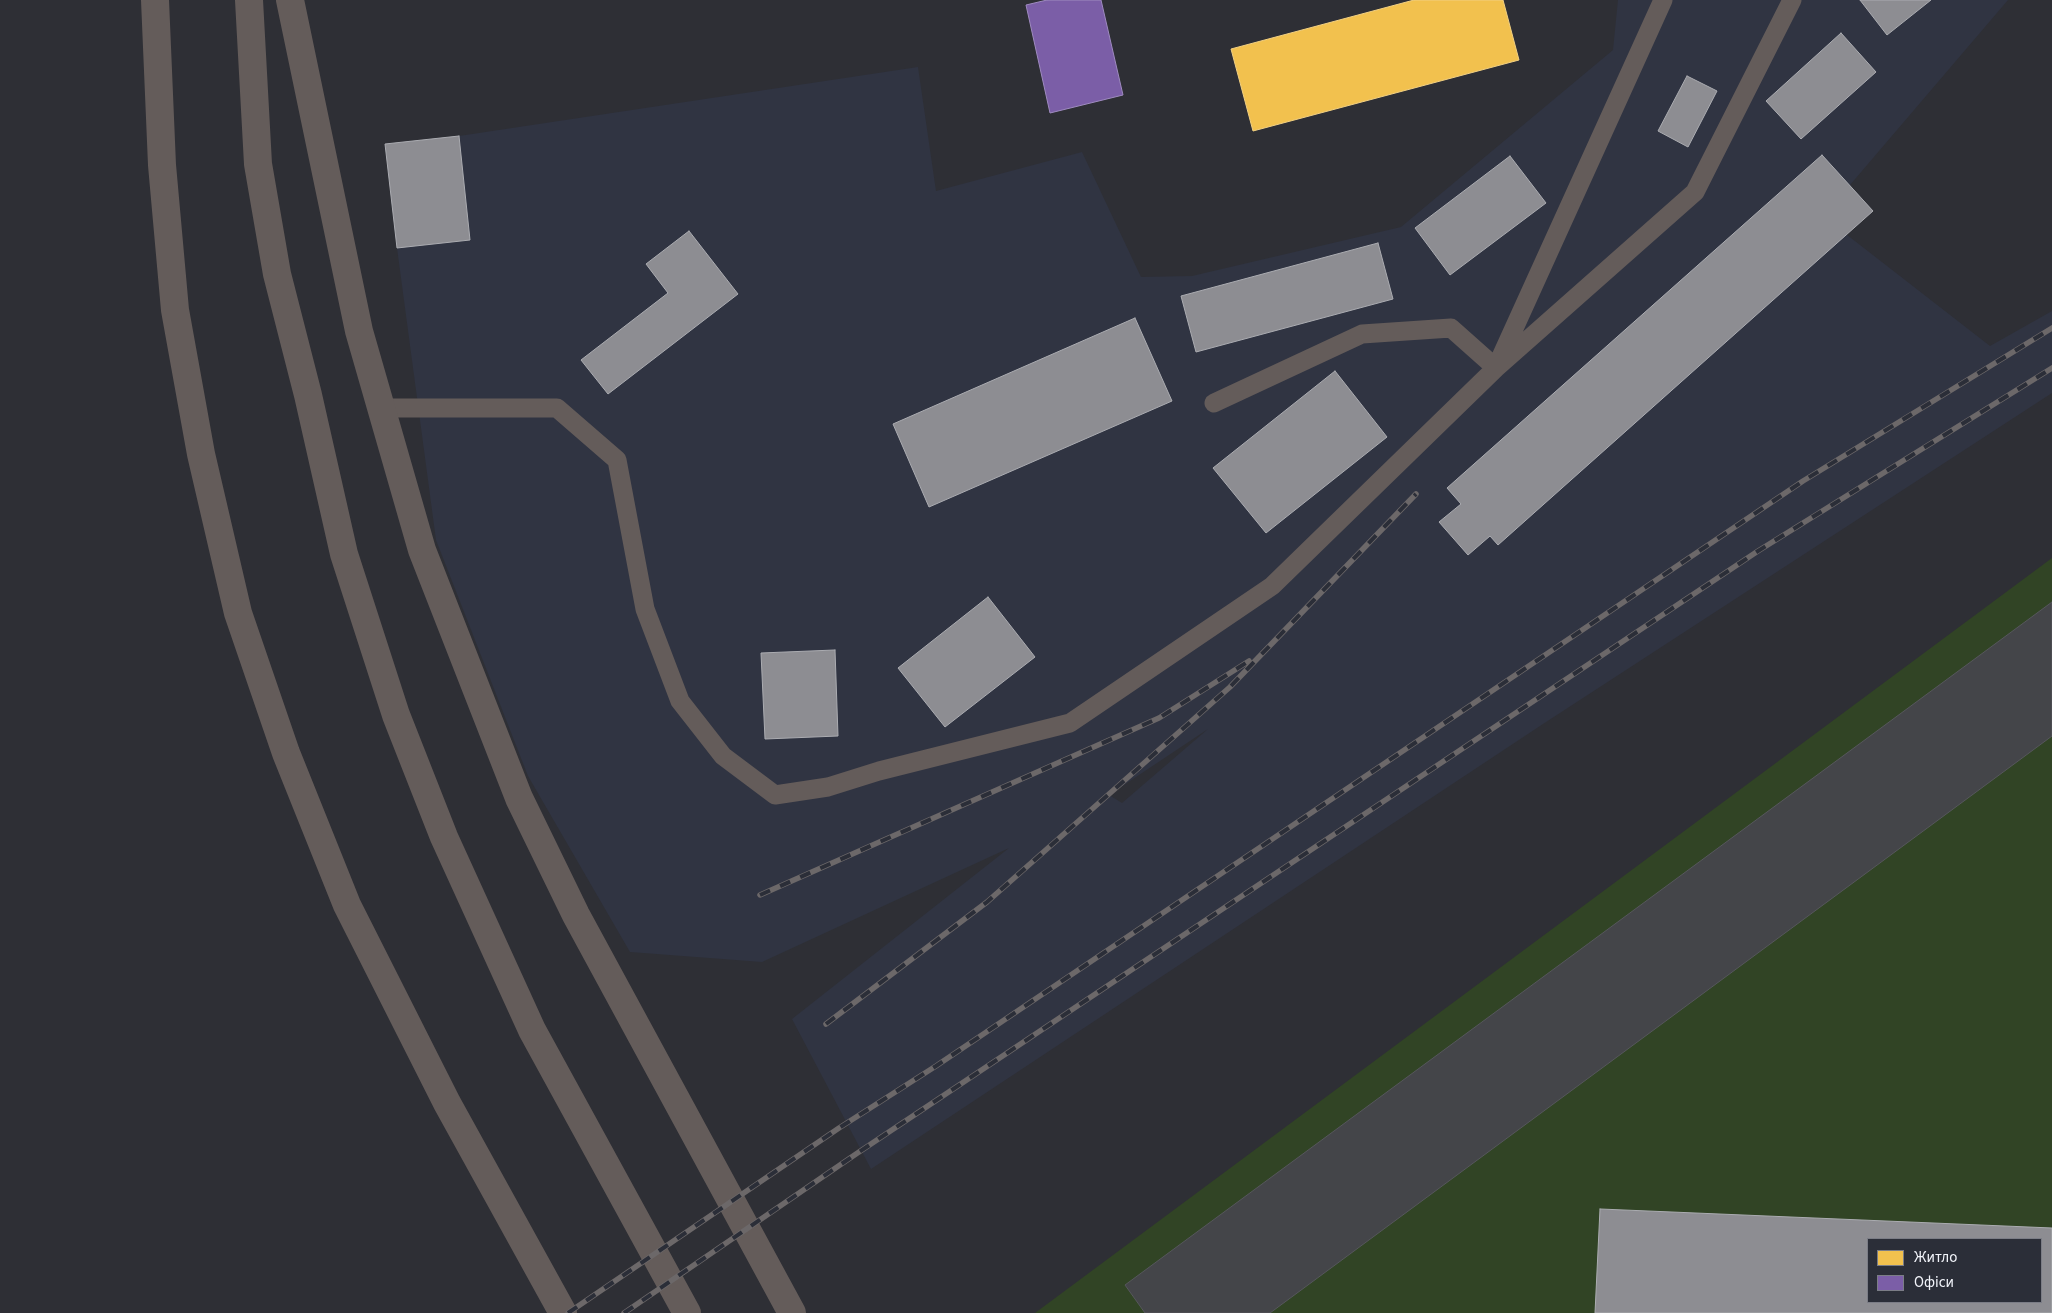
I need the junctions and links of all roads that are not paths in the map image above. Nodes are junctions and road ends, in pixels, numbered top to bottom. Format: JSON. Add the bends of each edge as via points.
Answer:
{"nodes":[{"id":1,"x":155,"y":0,"type":"edge"},
{"id":2,"x":249,"y":0,"type":"edge"},
{"id":3,"x":290,"y":0,"type":"edge"},
{"id":4,"x":1663,"y":0,"type":"edge"},
{"id":5,"x":1792,"y":0,"type":"edge"},
{"id":6,"x":1496,"y":368,"type":"junction"},
{"id":7,"x":1214,"y":403,"type":"dead end"},
{"id":8,"x":381,"y":408,"type":"junction"},
{"id":9,"x":563,"y":1313,"type":"edge"},
{"id":10,"x":687,"y":1313,"type":"edge"},
{"id":11,"x":792,"y":1313,"type":"edge"}],
"edges":[{"from":1,"to":9,"type":"street","via":[[162,165],[175,310],[200,454],[238,613],[286,754],[347,905],[447,1102]]},
{"from":2,"to":10,"type":"street","via":[[258,164],[277,274],[344,554],[396,715],[444,837],[532,1030]]},
{"from":3,"to":8,"type":"street","via":[[358,331]]},
{"from":4,"to":6,"type":"lane"},
{"from":5,"to":6,"type":"lane","via":[[1695,192]]},
{"from":6,"to":7,"type":"lane","via":[[1451,328],[1362,334]]},
{"from":6,"to":8,"type":"lane","via":[[1272,586],[1070,722],[828,787],[775,795],[723,756],[680,701],[645,609],[617,460],[557,408]]},
{"from":8,"to":11,"type":"street","via":[[422,550],[519,798],[576,915]]}]}
